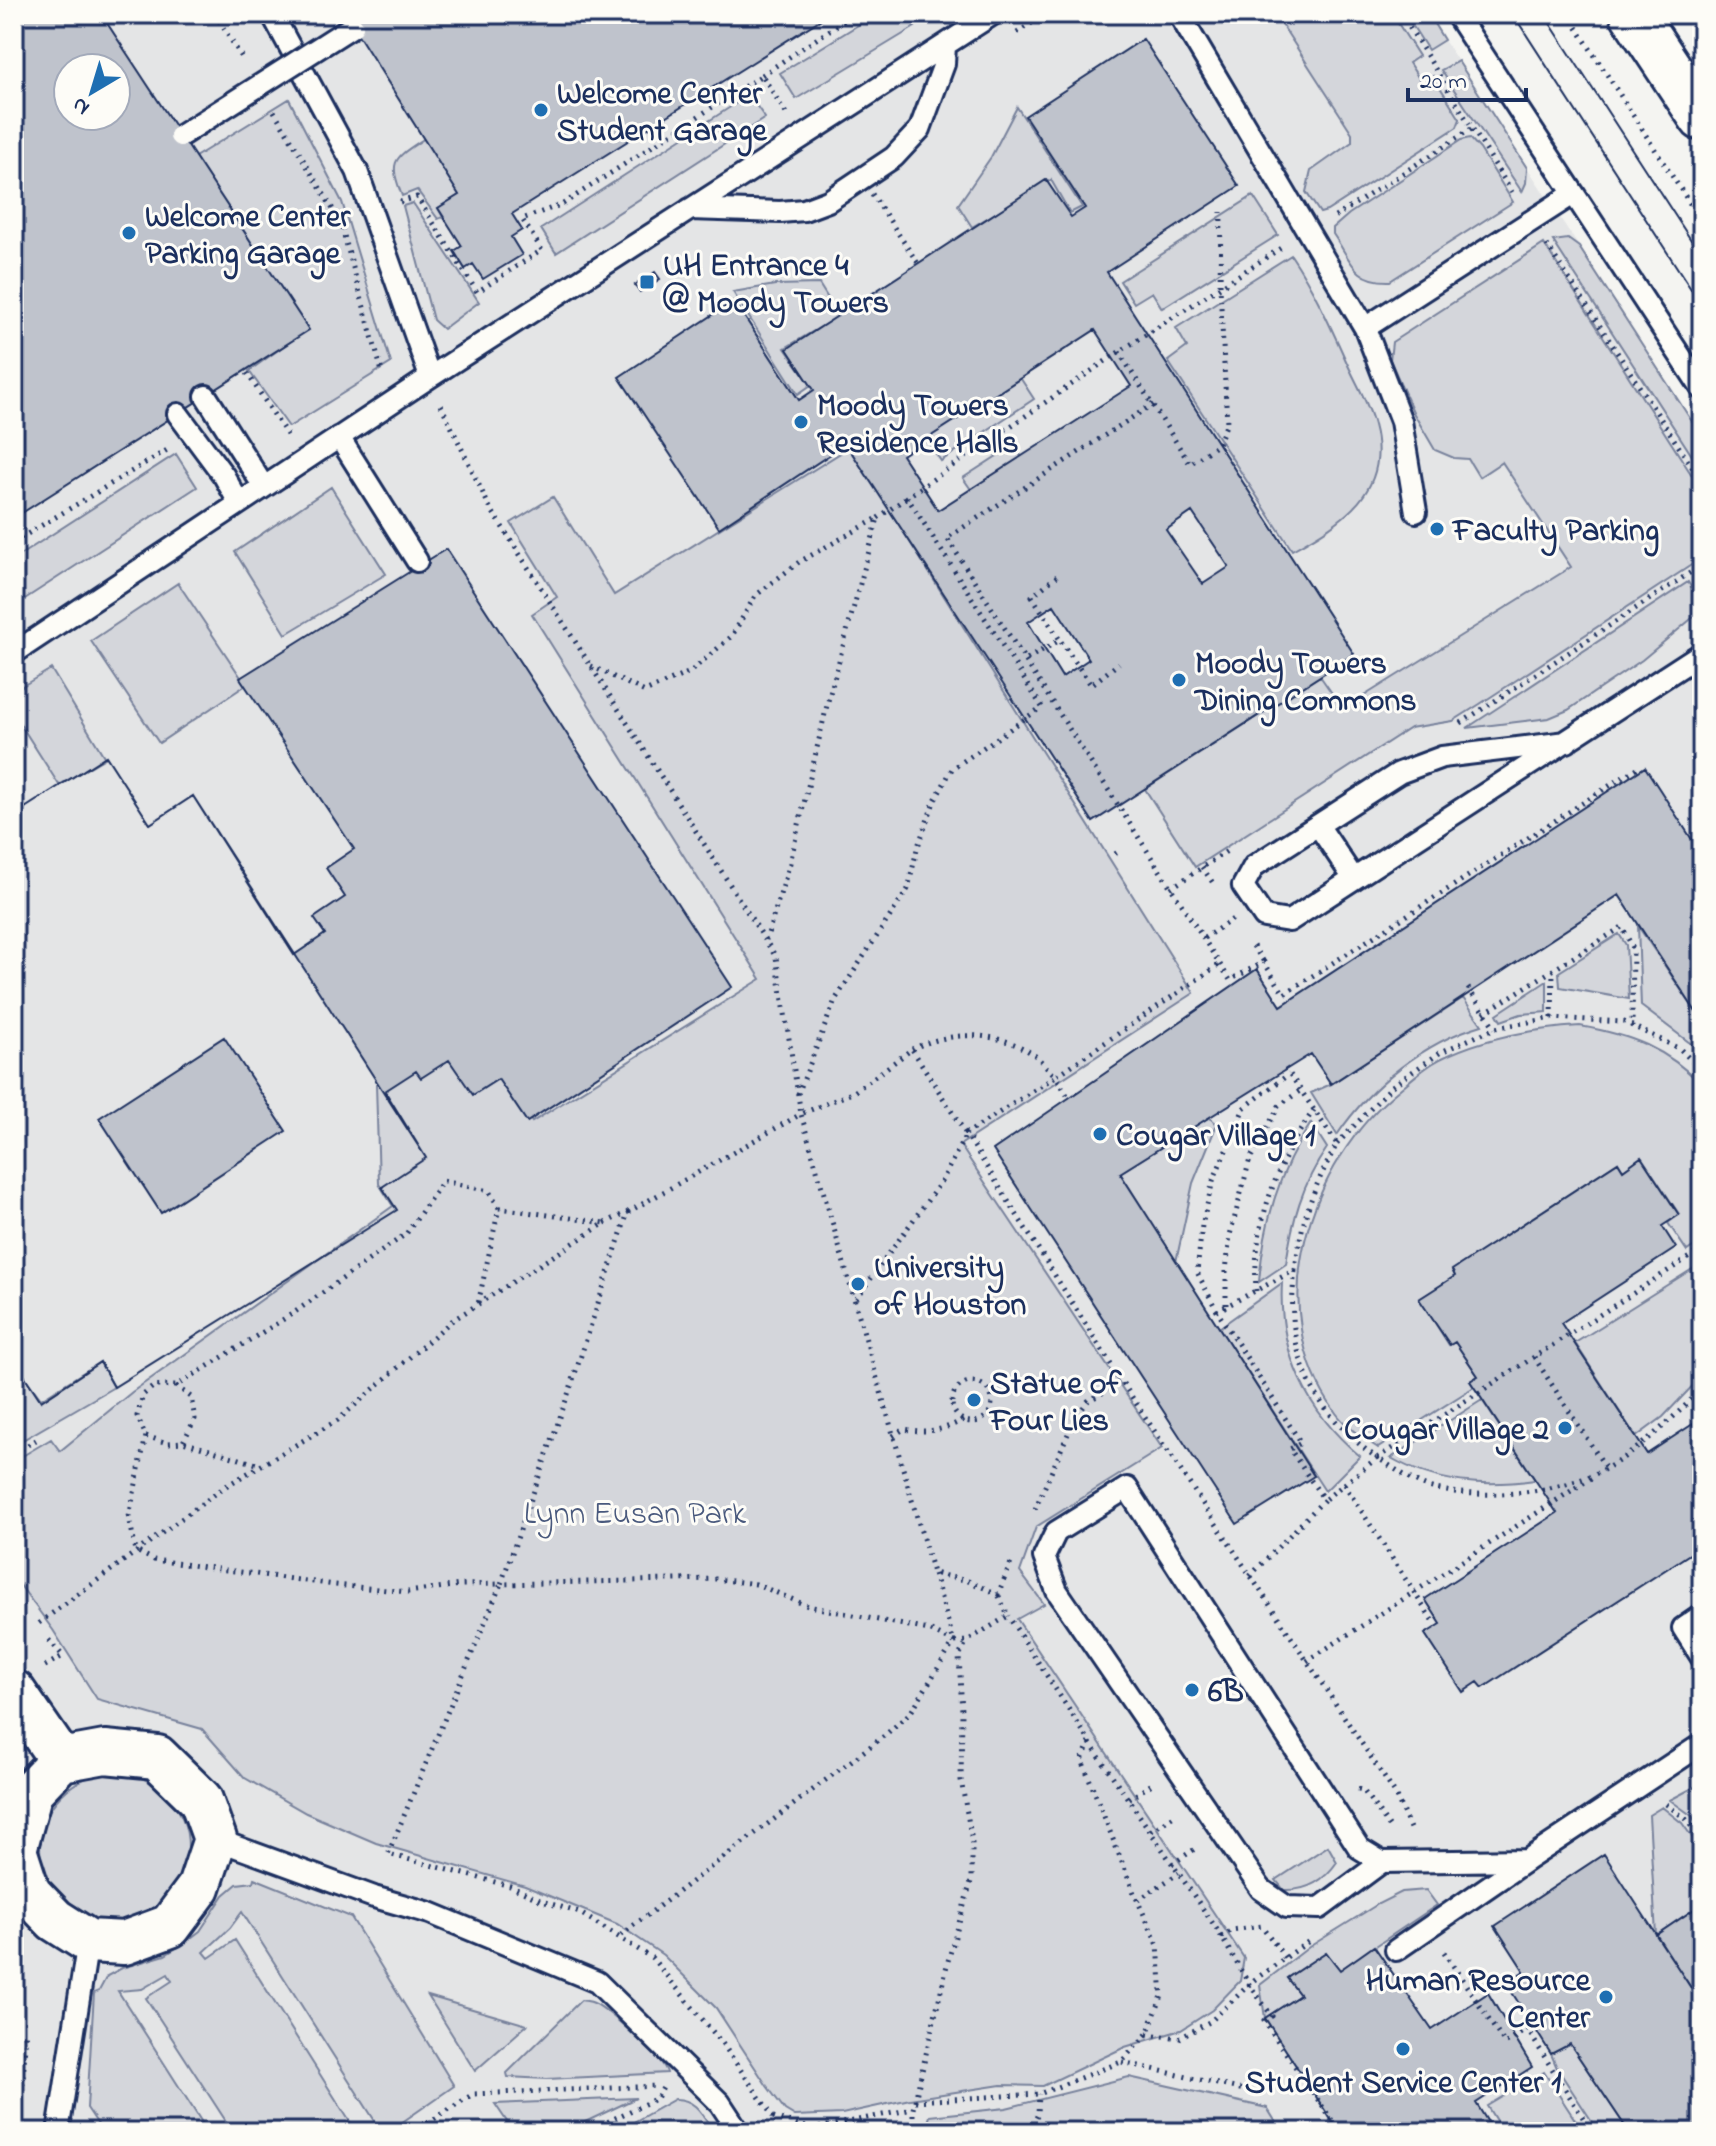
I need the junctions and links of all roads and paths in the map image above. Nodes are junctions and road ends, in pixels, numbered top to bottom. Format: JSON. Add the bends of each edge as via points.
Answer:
{"nodes":[{"id":1,"x":215,"y":14,"type":"edge"},
{"id":2,"x":272,"y":14,"type":"edge"},
{"id":3,"x":854,"y":14,"type":"edge"},
{"id":4,"x":993,"y":14,"type":"edge"},
{"id":5,"x":1179,"y":14,"type":"edge"},
{"id":6,"x":1401,"y":14,"type":"edge"},
{"id":7,"x":1456,"y":14,"type":"edge"},
{"id":8,"x":1568,"y":14,"type":"edge"},
{"id":9,"x":1642,"y":16,"type":"edge"},
{"id":10,"x":965,"y":21,"type":"edge"},
{"id":11,"x":353,"y":26,"type":"dead end"},
{"id":12,"x":945,"y":45,"type":"junction"},
{"id":13,"x":248,"y":68,"type":"dead end"},
{"id":14,"x":762,"y":75,"type":"junction"},
{"id":15,"x":273,"y":109,"type":"dead end"},
{"id":16,"x":1702,"y":118,"type":"edge"},
{"id":17,"x":180,"y":136,"type":"dead end"},
{"id":18,"x":801,"y":137,"type":"junction"},
{"id":19,"x":1702,"y":191,"type":"edge"},
{"id":20,"x":872,"y":194,"type":"dead end"},
{"id":21,"x":1573,"y":194,"type":"junction"},
{"id":22,"x":1517,"y":200,"type":"dead end"},
{"id":23,"x":399,"y":202,"type":"dead end"},
{"id":24,"x":690,"y":209,"type":"junction"},
{"id":25,"x":1221,"y":212,"type":"dead end"},
{"id":26,"x":1546,"y":245,"type":"dead end"},
{"id":27,"x":919,"y":265,"type":"dead end"},
{"id":28,"x":1168,"y":320,"type":"dead end"},
{"id":29,"x":1365,"y":328,"type":"junction"},
{"id":30,"x":1119,"y":352,"type":"junction"},
{"id":31,"x":247,"y":373,"type":"dead end"},
{"id":32,"x":382,"y":373,"type":"dead end"},
{"id":33,"x":430,"y":377,"type":"junction"},
{"id":34,"x":1702,"y":389,"type":"edge"},
{"id":35,"x":206,"y":396,"type":"dead end"},
{"id":36,"x":1153,"y":404,"type":"junction"},
{"id":37,"x":428,"y":412,"type":"dead end"},
{"id":38,"x":178,"y":414,"type":"dead end"},
{"id":39,"x":287,"y":435,"type":"dead end"},
{"id":40,"x":339,"y":437,"type":"junction"},
{"id":41,"x":176,"y":444,"type":"dead end"},
{"id":42,"x":1702,"y":482,"type":"edge"},
{"id":43,"x":264,"y":487,"type":"junction"},
{"id":44,"x":907,"y":497,"type":"junction"},
{"id":45,"x":239,"y":503,"type":"junction"},
{"id":46,"x":1416,"y":512,"type":"dead end"},
{"id":47,"x":878,"y":518,"type":"junction"},
{"id":48,"x":14,"y":542,"type":"edge"},
{"id":49,"x":417,"y":561,"type":"dead end"},
{"id":50,"x":1057,"y":576,"type":"dead end"},
{"id":51,"x":1060,"y":640,"type":"junction"},
{"id":52,"x":14,"y":653,"type":"edge"},
{"id":53,"x":1701,"y":656,"type":"edge"},
{"id":54,"x":1027,"y":659,"type":"junction"},
{"id":55,"x":1119,"y":663,"type":"dead end"},
{"id":56,"x":590,"y":666,"type":"junction"},
{"id":57,"x":1567,"y":742,"type":"junction"},
{"id":58,"x":1118,"y":805,"type":"dead end"},
{"id":59,"x":1318,"y":825,"type":"junction"},
{"id":60,"x":1354,"y":879,"type":"junction"},
{"id":61,"x":765,"y":941,"type":"junction"},
{"id":62,"x":1220,"y":964,"type":"dead end"},
{"id":63,"x":1553,"y":970,"type":"junction"},
{"id":64,"x":1468,"y":988,"type":"dead end"},
{"id":65,"x":1484,"y":1013,"type":"junction"},
{"id":66,"x":1552,"y":1018,"type":"junction"},
{"id":67,"x":1632,"y":1027,"type":"junction"},
{"id":68,"x":1495,"y":1028,"type":"junction"},
{"id":69,"x":912,"y":1049,"type":"junction"},
{"id":70,"x":1283,"y":1064,"type":"dead end"},
{"id":71,"x":1701,"y":1069,"type":"edge"},
{"id":72,"x":1289,"y":1074,"type":"junction"},
{"id":73,"x":1056,"y":1076,"type":"junction"},
{"id":74,"x":1301,"y":1090,"type":"junction"},
{"id":75,"x":797,"y":1094,"type":"junction"},
{"id":76,"x":1067,"y":1095,"type":"dead end"},
{"id":77,"x":1314,"y":1110,"type":"junction"},
{"id":78,"x":801,"y":1114,"type":"junction"},
{"id":79,"x":966,"y":1134,"type":"junction"},
{"id":80,"x":1337,"y":1144,"type":"junction"},
{"id":81,"x":499,"y":1208,"type":"junction"},
{"id":82,"x":628,"y":1212,"type":"junction"},
{"id":83,"x":605,"y":1223,"type":"junction"},
{"id":84,"x":1702,"y":1249,"type":"edge"},
{"id":85,"x":1295,"y":1270,"type":"junction"},
{"id":86,"x":1256,"y":1291,"type":"junction"},
{"id":87,"x":854,"y":1302,"type":"junction"},
{"id":88,"x":478,"y":1304,"type":"junction"},
{"id":89,"x":1226,"y":1305,"type":"junction"},
{"id":90,"x":1217,"y":1311,"type":"junction"},
{"id":91,"x":1534,"y":1357,"type":"junction"},
{"id":92,"x":1122,"y":1382,"type":"junction"},
{"id":93,"x":176,"y":1386,"type":"junction"},
{"id":94,"x":1702,"y":1389,"type":"edge"},
{"id":95,"x":963,"y":1420,"type":"junction"},
{"id":96,"x":146,"y":1436,"type":"junction"},
{"id":97,"x":893,"y":1436,"type":"junction"},
{"id":98,"x":36,"y":1440,"type":"dead end"},
{"id":99,"x":183,"y":1442,"type":"junction"},
{"id":100,"x":14,"y":1453,"type":"edge"},
{"id":101,"x":1377,"y":1458,"type":"junction"},
{"id":102,"x":260,"y":1465,"type":"junction"},
{"id":103,"x":1606,"y":1468,"type":"junction"},
{"id":104,"x":1344,"y":1484,"type":"junction"},
{"id":105,"x":1324,"y":1500,"type":"junction"},
{"id":106,"x":1030,"y":1520,"type":"dead end"},
{"id":107,"x":1017,"y":1549,"type":"dead end"},
{"id":108,"x":136,"y":1551,"type":"junction"},
{"id":109,"x":933,"y":1573,"type":"junction"},
{"id":110,"x":1250,"y":1576,"type":"junction"},
{"id":111,"x":501,"y":1584,"type":"junction"},
{"id":112,"x":1414,"y":1592,"type":"junction"},
{"id":113,"x":998,"y":1594,"type":"junction"},
{"id":114,"x":1702,"y":1615,"type":"edge"},
{"id":115,"x":1008,"y":1616,"type":"junction"},
{"id":116,"x":1432,"y":1620,"type":"dead end"},
{"id":117,"x":39,"y":1623,"type":"dead end"},
{"id":118,"x":967,"y":1641,"type":"junction"},
{"id":119,"x":954,"y":1642,"type":"junction"},
{"id":120,"x":1702,"y":1658,"type":"edge"},
{"id":121,"x":1307,"y":1661,"type":"junction"},
{"id":122,"x":14,"y":1692,"type":"edge"},
{"id":123,"x":1090,"y":1742,"type":"junction"},
{"id":124,"x":1702,"y":1744,"type":"edge"},
{"id":125,"x":61,"y":1760,"type":"junction"},
{"id":126,"x":1662,"y":1801,"type":"dead end"},
{"id":127,"x":215,"y":1839,"type":"junction"},
{"id":128,"x":1702,"y":1841,"type":"edge"},
{"id":129,"x":1527,"y":1860,"type":"junction"},
{"id":130,"x":1382,"y":1862,"type":"junction"},
{"id":131,"x":1421,"y":1862,"type":"junction"},
{"id":132,"x":1179,"y":1873,"type":"junction"},
{"id":133,"x":1138,"y":1900,"type":"junction"},
{"id":134,"x":1428,"y":1928,"type":"junction"},
{"id":135,"x":1318,"y":1935,"type":"dead end"},
{"id":136,"x":1221,"y":1937,"type":"junction"},
{"id":137,"x":617,"y":1938,"type":"junction"},
{"id":138,"x":88,"y":1941,"type":"junction"},
{"id":139,"x":1396,"y":1950,"type":"dead end"},
{"id":140,"x":1285,"y":1958,"type":"junction"},
{"id":141,"x":1249,"y":1984,"type":"junction"},
{"id":142,"x":26,"y":2029,"type":"dead end"},
{"id":143,"x":1147,"y":2034,"type":"junction"},
{"id":144,"x":1121,"y":2062,"type":"junction"},
{"id":145,"x":1248,"y":2091,"type":"dead end"},
{"id":146,"x":1039,"y":2094,"type":"junction"},
{"id":147,"x":915,"y":2101,"type":"junction"},
{"id":148,"x":720,"y":2103,"type":"junction"},
{"id":149,"x":913,"y":2109,"type":"junction"},
{"id":150,"x":774,"y":2118,"type":"junction"},
{"id":151,"x":814,"y":2131,"type":"edge"},
{"id":152,"x":16,"y":2132,"type":"edge"},
{"id":153,"x":58,"y":2132,"type":"edge"},
{"id":154,"x":414,"y":2132,"type":"edge"},
{"id":155,"x":586,"y":2132,"type":"edge"},
{"id":156,"x":739,"y":2132,"type":"edge"},
{"id":157,"x":913,"y":2132,"type":"edge"},
{"id":158,"x":1029,"y":2132,"type":"edge"},
{"id":159,"x":1340,"y":2132,"type":"edge"},
{"id":160,"x":1592,"y":2132,"type":"edge"}],
"edges":[{"from":1,"to":13,"type":"path"},
{"from":2,"to":33,"type":"lane","via":[[357,171]]},
{"from":3,"to":14,"type":"path"},
{"from":4,"to":10,"type":"lane"},
{"from":5,"to":29,"type":"lane"},
{"from":6,"to":22,"type":"path"},
{"from":7,"to":21,"type":"lane"},
{"from":8,"to":19,"type":"path","via":[[1694,210]]},
{"from":9,"to":16,"type":"main road"},
{"from":10,"to":12,"type":"lane"},
{"from":11,"to":17,"type":"lane","bridge":true},
{"from":12,"to":18,"type":"lane"},
{"from":12,"to":24,"type":"lane","via":[[944,64],[920,129],[894,157],[828,201],[780,212]]},
{"from":14,"to":18,"type":"path"},
{"from":14,"to":23,"type":"path","via":[[563,204],[522,219],[542,250],[477,292],[417,197]]},
{"from":15,"to":32,"type":"path","via":[[340,221]]},
{"from":18,"to":24,"type":"lane"},
{"from":20,"to":27,"type":"path","bridge":true},
{"from":21,"to":29,"type":"lane"},
{"from":21,"to":34,"type":"lane"},
{"from":24,"to":33,"type":"lane"},
{"from":25,"to":36,"type":"path","via":[[1227,423],[1218,444],[1190,464]]},
{"from":26,"to":42,"type":"path"},
{"from":28,"to":30,"type":"path"},
{"from":29,"to":46,"type":"lane","via":[[1401,421]]},
{"from":30,"to":36,"type":"path"},
{"from":30,"to":44,"type":"path"},
{"from":31,"to":39,"type":"path"},
{"from":33,"to":40,"type":"lane"},
{"from":35,"to":43,"type":"lane"},
{"from":36,"to":54,"type":"path","via":[[947,538]]},
{"from":37,"to":56,"type":"path","via":[[440,404],[489,506]]},
{"from":38,"to":45,"type":"lane"},
{"from":40,"to":43,"type":"lane"},
{"from":40,"to":49,"type":"lane"},
{"from":41,"to":48,"type":"path"},
{"from":43,"to":45,"type":"lane"},
{"from":44,"to":47,"type":"path"},
{"from":44,"to":75,"type":"path","via":[[1042,707],[952,769],[934,802],[908,889],[835,1000]]},
{"from":45,"to":52,"type":"lane"},
{"from":47,"to":56,"type":"path","via":[[799,562],[755,596],[732,636],[690,672],[645,692]]},
{"from":47,"to":61,"type":"path","via":[[790,863]]},
{"from":50,"to":51,"type":"path","via":[[1032,596]]},
{"from":51,"to":54,"type":"path"},
{"from":51,"to":55,"type":"path","via":[[1091,685]]},
{"from":53,"to":57,"type":"lane"},
{"from":54,"to":58,"type":"path"},
{"from":56,"to":61,"type":"path"},
{"from":57,"to":59,"type":"lane","via":[[1442,757],[1399,773]]},
{"from":57,"to":60,"type":"lane"},
{"from":59,"to":60,"type":"lane"},
{"from":59,"to":60,"type":"lane","via":[[1254,866],[1243,886],[1264,917],[1289,921]]},
{"from":61,"to":75,"type":"path","via":[[776,957]]},
{"from":62,"to":73,"type":"path"},
{"from":63,"to":65,"type":"path"},
{"from":63,"to":66,"type":"path"},
{"from":63,"to":67,"type":"path","via":[[1622,927],[1633,948]]},
{"from":64,"to":65,"type":"path"},
{"from":65,"to":68,"type":"path"},
{"from":66,"to":67,"type":"path","via":[[1624,1022]]},
{"from":66,"to":68,"type":"path"},
{"from":67,"to":71,"type":"path","via":[[1680,1049]]},
{"from":68,"to":80,"type":"path","via":[[1441,1052],[1392,1086]]},
{"from":69,"to":73,"type":"path","via":[[933,1039],[981,1036],[1033,1054]]},
{"from":69,"to":78,"type":"path","via":[[854,1092]]},
{"from":69,"to":79,"type":"path"},
{"from":70,"to":72,"type":"path"},
{"from":72,"to":74,"type":"path"},
{"from":72,"to":90,"type":"path","via":[[1244,1108],[1213,1181],[1197,1272]]},
{"from":73,"to":76,"type":"path"},
{"from":73,"to":79,"type":"path"},
{"from":74,"to":77,"type":"path"},
{"from":74,"to":89,"type":"path","via":[[1279,1106],[1250,1159],[1230,1235]]},
{"from":75,"to":78,"type":"path"},
{"from":77,"to":80,"type":"path"},
{"from":77,"to":86,"type":"path","via":[[1270,1194],[1256,1255]]},
{"from":78,"to":82,"type":"path"},
{"from":78,"to":87,"type":"path"},
{"from":79,"to":87,"type":"path","via":[[943,1179]]},
{"from":79,"to":92,"type":"path"},
{"from":80,"to":85,"type":"path","via":[[1305,1212]]},
{"from":81,"to":83,"type":"path"},
{"from":81,"to":88,"type":"path"},
{"from":81,"to":93,"type":"path","via":[[489,1191],[443,1181],[406,1234]]},
{"from":82,"to":83,"type":"path"},
{"from":82,"to":111,"type":"path"},
{"from":83,"to":88,"type":"path"},
{"from":84,"to":91,"type":"path"},
{"from":85,"to":86,"type":"path"},
{"from":85,"to":101,"type":"path","via":[[1290,1304],[1297,1350],[1317,1399],[1352,1440]]},
{"from":86,"to":89,"type":"path"},
{"from":87,"to":97,"type":"path"},
{"from":88,"to":102,"type":"path","via":[[450,1322],[338,1420]]},
{"from":89,"to":90,"type":"path"},
{"from":90,"to":105,"type":"path","via":[[1301,1443],[1290,1449]]},
{"from":91,"to":101,"type":"path"},
{"from":91,"to":103,"type":"path"},
{"from":92,"to":106,"type":"path","via":[[1088,1401],[1075,1418]]},
{"from":92,"to":110,"type":"path"},
{"from":93,"to":96,"type":"path","via":[[154,1386],[143,1395],[137,1416]]},
{"from":93,"to":99,"type":"path","via":[[191,1397],[195,1419]]},
{"from":94,"to":103,"type":"path"},
{"from":95,"to":95,"type":"path","via":[[953,1406],[955,1393],[969,1383],[982,1385],[991,1395],[991,1408],[983,1419]]},
{"from":95,"to":97,"type":"path","via":[[925,1433],[904,1429]]},
{"from":96,"to":99,"type":"path"},
{"from":96,"to":108,"type":"path","via":[[129,1517]]},
{"from":97,"to":109,"type":"path"},
{"from":98,"to":100,"type":"path"},
{"from":99,"to":102,"type":"path"},
{"from":101,"to":103,"type":"path","via":[[1424,1485],[1471,1493],[1522,1494]]},
{"from":101,"to":104,"type":"path"},
{"from":102,"to":108,"type":"path"},
{"from":103,"to":112,"type":"path"},
{"from":104,"to":105,"type":"path"},
{"from":104,"to":112,"type":"path"},
{"from":105,"to":110,"type":"path"},
{"from":107,"to":113,"type":"path"},
{"from":108,"to":111,"type":"path","via":[[154,1560],[408,1592]]},
{"from":108,"to":117,"type":"path"},
{"from":109,"to":113,"type":"path"},
{"from":109,"to":119,"type":"path"},
{"from":110,"to":121,"type":"path"},
{"from":111,"to":119,"type":"path","via":[[716,1579],[756,1584],[808,1606],[929,1630]]},
{"from":111,"to":137,"type":"path","via":[[388,1854],[510,1886],[580,1913]]},
{"from":112,"to":116,"type":"path"},
{"from":112,"to":121,"type":"path"},
{"from":113,"to":115,"type":"path"},
{"from":114,"to":120,"type":"lane","via":[[1683,1628]]},
{"from":115,"to":118,"type":"path"},
{"from":115,"to":123,"type":"path"},
{"from":118,"to":119,"type":"path"},
{"from":118,"to":147,"type":"path","via":[[959,1656],[961,1780],[972,1841],[972,1878]]},
{"from":119,"to":137,"type":"path","via":[[911,1712],[884,1736]]},
{"from":121,"to":131,"type":"path","via":[[1394,1792]]},
{"from":122,"to":125,"type":"street"},
{"from":123,"to":132,"type":"path"},
{"from":123,"to":133,"type":"path","via":[[1082,1760]]},
{"from":124,"to":129,"type":"lane"},
{"from":125,"to":127,"type":"street","via":[[105,1752],[157,1757],[201,1800]]},
{"from":125,"to":138,"type":"street","via":[[31,1791],[15,1850],[29,1893],[55,1920]]},
{"from":126,"to":128,"type":"path","via":[[1686,1819]]},
{"from":127,"to":138,"type":"street","via":[[199,1887],[170,1926],[124,1943]]},
{"from":127,"to":148,"type":"lane","via":[[430,1913],[597,1982]]},
{"from":129,"to":131,"type":"lane"},
{"from":129,"to":134,"type":"lane"},
{"from":130,"to":130,"type":"lane","via":[[1359,1848],[1127,1488],[1056,1532],[1044,1557],[1057,1591],[1261,1889],[1287,1907],[1320,1908]]},
{"from":130,"to":131,"type":"lane"},
{"from":132,"to":133,"type":"path"},
{"from":132,"to":136,"type":"path"},
{"from":133,"to":143,"type":"path","via":[[1158,1945],[1162,1996]]},
{"from":134,"to":139,"type":"lane"},
{"from":134,"to":160,"type":"path","via":[[1505,2044],[1527,2029]]},
{"from":135,"to":140,"type":"path"},
{"from":136,"to":140,"type":"path","via":[[1262,1926]]},
{"from":136,"to":141,"type":"path"},
{"from":137,"to":150,"type":"path","via":[[652,1958],[722,2043]]},
{"from":138,"to":153,"type":"lane"},
{"from":140,"to":141,"type":"path"},
{"from":141,"to":143,"type":"path","via":[[1211,2021],[1180,2038]]},
{"from":141,"to":159,"type":"path","via":[[1272,2016],[1264,2021]]},
{"from":142,"to":152,"type":"path"},
{"from":143,"to":144,"type":"path"},
{"from":144,"to":145,"type":"path"},
{"from":144,"to":146,"type":"path"},
{"from":146,"to":147,"type":"path"},
{"from":146,"to":158,"type":"path","via":[[1038,2114]]},
{"from":147,"to":149,"type":"path"},
{"from":148,"to":150,"type":"path"},
{"from":148,"to":156,"type":"lane"},
{"from":149,"to":151,"type":"path"},
{"from":149,"to":157,"type":"path"},
{"from":150,"to":151,"type":"path"},
{"from":154,"to":155,"type":"path","via":[[473,2094],[664,2086],[657,2098]]}]}
